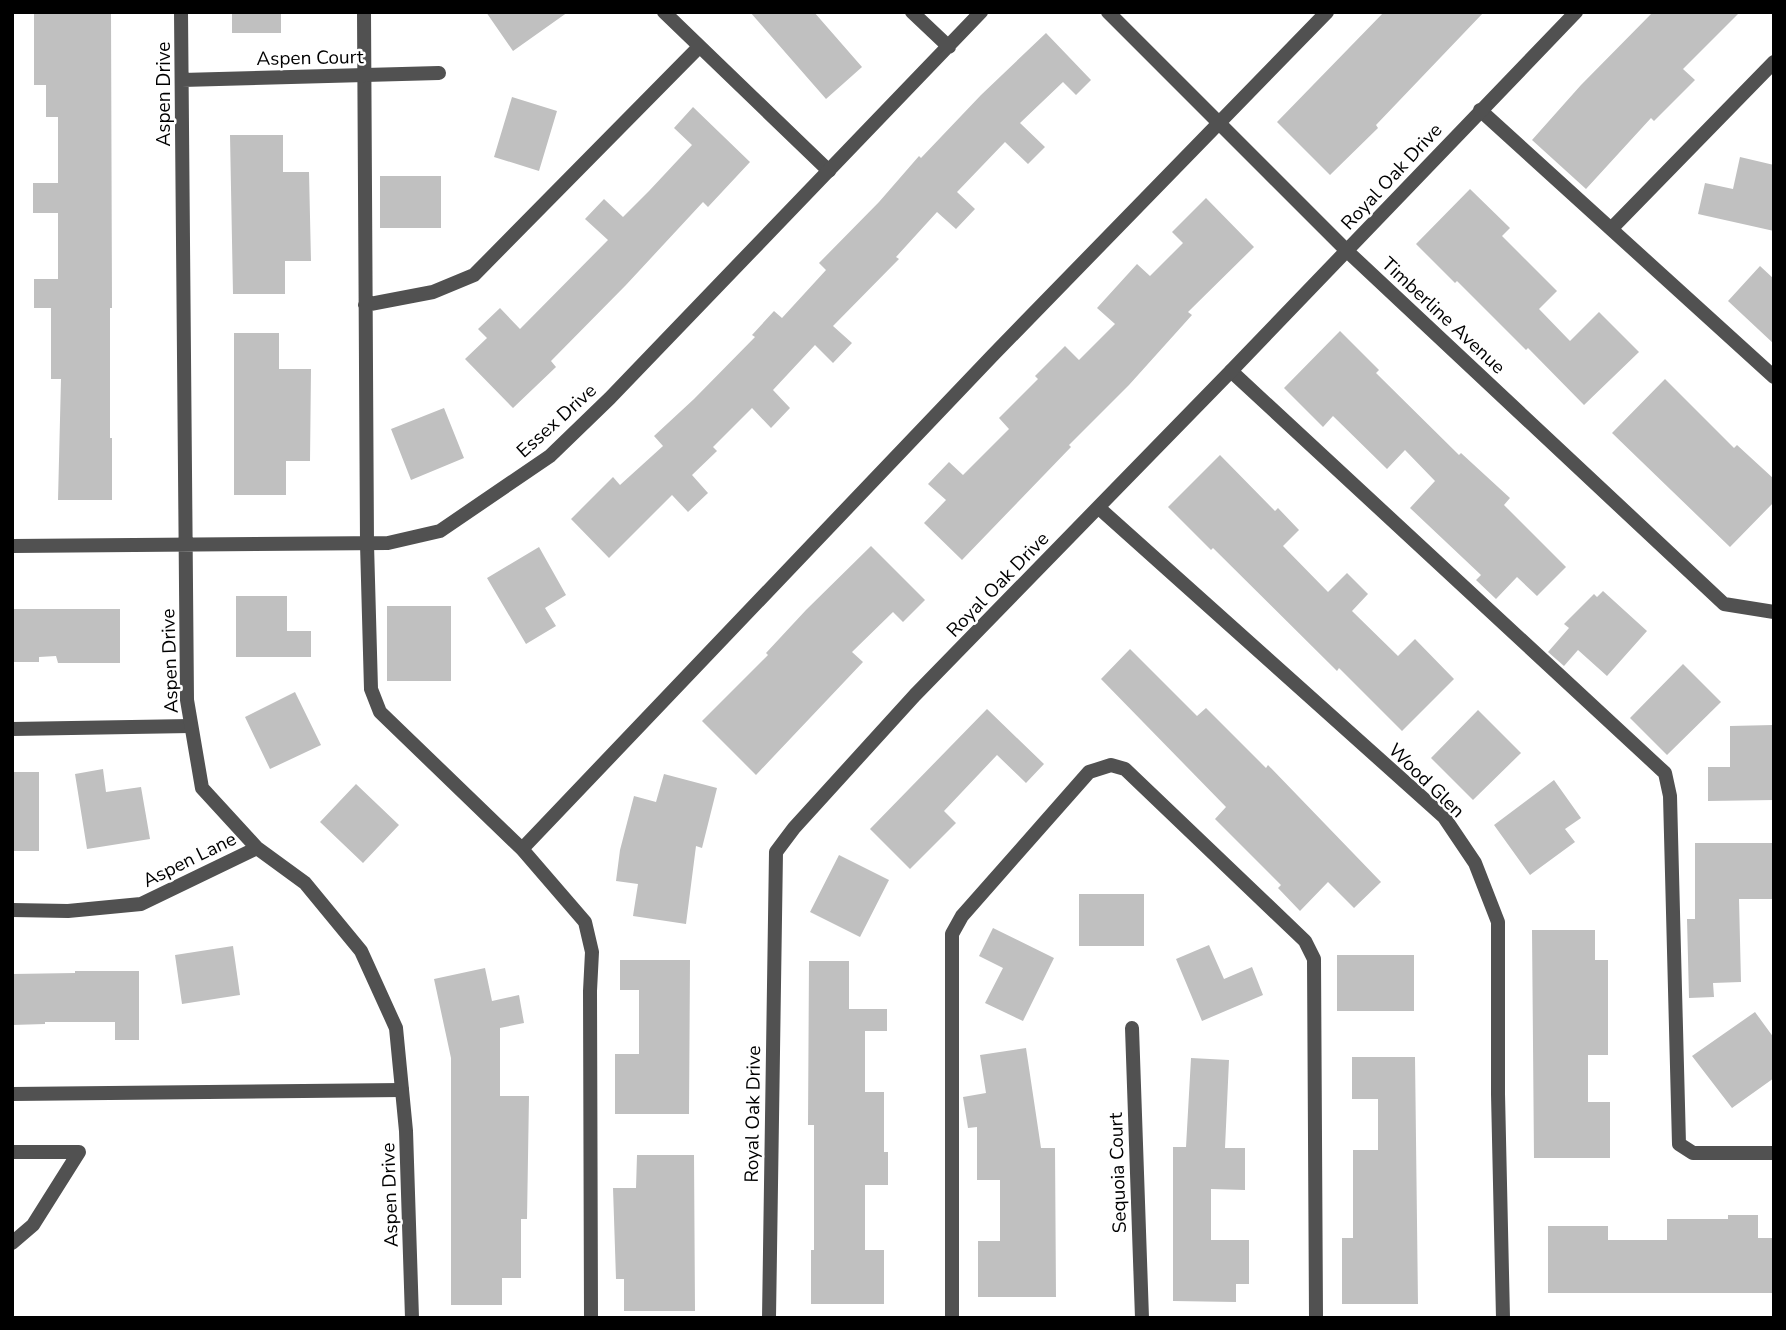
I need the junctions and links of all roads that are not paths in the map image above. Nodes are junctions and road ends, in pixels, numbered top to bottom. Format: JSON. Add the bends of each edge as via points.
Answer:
{"nodes":[{"id":1,"x":181,"y":12,"type":"edge"},
{"id":2,"x":364,"y":12,"type":"edge"},
{"id":3,"x":664,"y":12,"type":"edge"},
{"id":4,"x":912,"y":12,"type":"edge"},
{"id":5,"x":981,"y":12,"type":"edge"},
{"id":6,"x":1108,"y":12,"type":"edge"},
{"id":7,"x":1327,"y":12,"type":"edge"},
{"id":8,"x":1576,"y":12,"type":"edge"},
{"id":9,"x":949,"y":47,"type":"junction"},
{"id":10,"x":698,"y":48,"type":"junction"},
{"id":11,"x":1774,"y":62,"type":"edge"},
{"id":12,"x":439,"y":73,"type":"dead end"},
{"id":13,"x":366,"y":75,"type":"junction"},
{"id":14,"x":182,"y":80,"type":"junction"},
{"id":15,"x":1480,"y":110,"type":"junction"},
{"id":16,"x":1219,"y":123,"type":"junction"},
{"id":17,"x":829,"y":171,"type":"junction"},
{"id":18,"x":1612,"y":228,"type":"junction"},
{"id":19,"x":1347,"y":251,"type":"junction"},
{"id":20,"x":365,"y":305,"type":"junction"},
{"id":21,"x":1231,"y":371,"type":"junction"},
{"id":22,"x":1774,"y":377,"type":"edge"},
{"id":23,"x":1099,"y":508,"type":"junction"},
{"id":24,"x":367,"y":544,"type":"junction"},
{"id":25,"x":12,"y":546,"type":"edge"},
{"id":26,"x":186,"y":546,"type":"junction"},
{"id":27,"x":1774,"y":612,"type":"edge"},
{"id":28,"x":191,"y":726,"type":"junction"},
{"id":29,"x":12,"y":729,"type":"edge"},
{"id":30,"x":257,"y":848,"type":"junction"},
{"id":31,"x":522,"y":849,"type":"junction"},
{"id":32,"x":12,"y":911,"type":"edge"},
{"id":33,"x":1132,"y":1028,"type":"dead end"},
{"id":34,"x":402,"y":1090,"type":"junction"},
{"id":35,"x":12,"y":1094,"type":"edge"},
{"id":36,"x":12,"y":1152,"type":"edge"},
{"id":37,"x":1774,"y":1153,"type":"edge"},
{"id":38,"x":12,"y":1242,"type":"edge"},
{"id":39,"x":412,"y":1318,"type":"edge"},
{"id":40,"x":591,"y":1318,"type":"edge"},
{"id":41,"x":769,"y":1318,"type":"edge"},
{"id":42,"x":952,"y":1318,"type":"edge"},
{"id":43,"x":1142,"y":1318,"type":"edge"},
{"id":44,"x":1316,"y":1318,"type":"edge"},
{"id":45,"x":1503,"y":1318,"type":"edge"}],
"edges":[{"from":1,"to":14,"type":"street","name":"Aspen Drive"},
{"from":2,"to":13,"type":"street"},
{"from":3,"to":10,"type":"street"},
{"from":4,"to":9,"type":"street"},
{"from":5,"to":9,"type":"street","name":"Essex Drive"},
{"from":6,"to":16,"type":"street","name":"Timberline Avenue"},
{"from":7,"to":16,"type":"street"},
{"from":8,"to":15,"type":"street","name":"Royal Oak Drive"},
{"from":9,"to":17,"type":"street","name":"Essex Drive"},
{"from":10,"to":17,"type":"street"},
{"from":10,"to":20,"type":"street","via":[[474,275],[433,292]]},
{"from":11,"to":18,"type":"street"},
{"from":12,"to":13,"type":"street","name":"Aspen Court"},
{"from":13,"to":14,"type":"street","name":"Aspen Court"},
{"from":13,"to":20,"type":"street"},
{"from":14,"to":26,"type":"street","name":"Aspen Drive"},
{"from":15,"to":18,"type":"street"},
{"from":15,"to":19,"type":"street","name":"Royal Oak Drive"},
{"from":16,"to":19,"type":"street","name":"Timberline Avenue"},
{"from":16,"to":31,"type":"street"},
{"from":17,"to":24,"type":"street","name":"Essex Drive","via":[[550,456],[440,531]]},
{"from":18,"to":22,"type":"street"},
{"from":19,"to":21,"type":"street","name":"Royal Oak Drive"},
{"from":19,"to":27,"type":"street","name":"Timberline Avenue","via":[[1724,604]]},
{"from":20,"to":24,"type":"street"},
{"from":21,"to":23,"type":"street","name":"Royal Oak Drive"},
{"from":21,"to":37,"type":"street","via":[[1665,774],[1670,796],[1679,1144],[1693,1153]]},
{"from":23,"to":41,"type":"street","name":"Royal Oak Drive","via":[[915,695],[776,852]]},
{"from":23,"to":45,"type":"street","name":"Wood Glen","via":[[1444,817],[1475,863],[1498,922]]},
{"from":24,"to":26,"type":"street","name":"Essex Drive"},
{"from":24,"to":31,"type":"street","via":[[371,689],[380,712]]},
{"from":25,"to":26,"type":"street","name":"Essex Drive"},
{"from":26,"to":28,"type":"street","name":"Aspen Drive"},
{"from":28,"to":29,"type":"street"},
{"from":28,"to":30,"type":"street","name":"Aspen Drive","via":[[202,788]]},
{"from":30,"to":32,"type":"street","name":"Aspen Lane","via":[[141,904]]},
{"from":30,"to":34,"type":"street","name":"Aspen Drive","via":[[305,883],[361,951],[396,1028]]},
{"from":31,"to":40,"type":"street","via":[[585,922],[592,952]]},
{"from":33,"to":43,"type":"street","name":"Sequoia Court"},
{"from":34,"to":35,"type":"street"},
{"from":34,"to":39,"type":"street","name":"Aspen Drive"},
{"from":36,"to":38,"type":"street","via":[[79,1153],[33,1225]]},
{"from":42,"to":44,"type":"street","via":[[952,934],[962,915],[1089,772],[1111,765],[1125,769],[1305,941],[1314,959]]}]}
